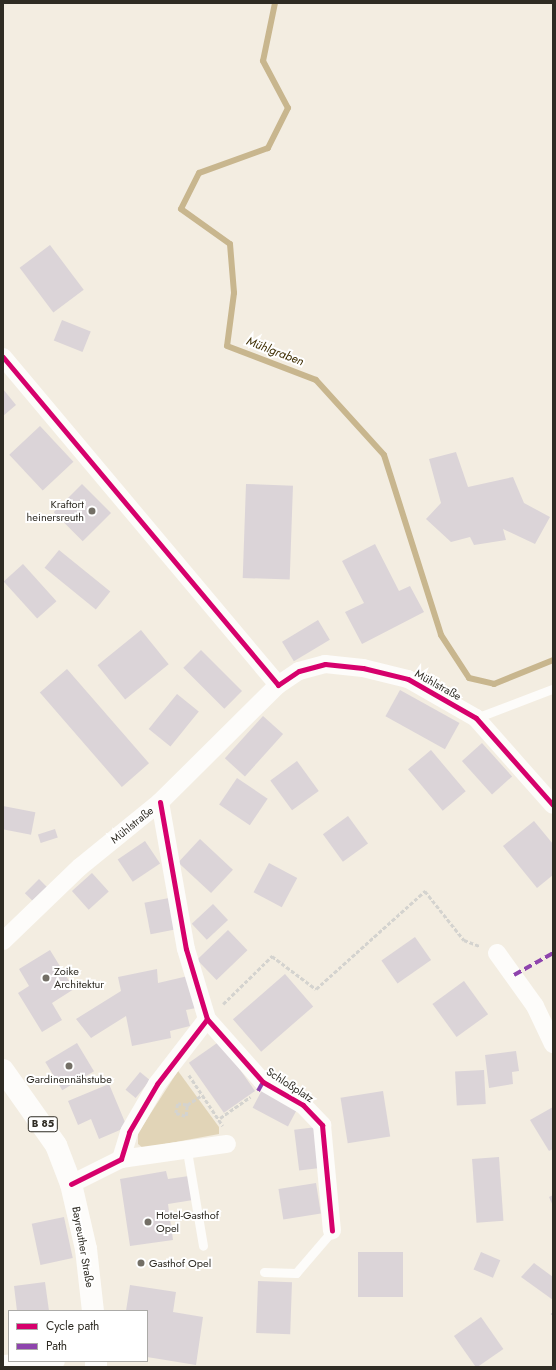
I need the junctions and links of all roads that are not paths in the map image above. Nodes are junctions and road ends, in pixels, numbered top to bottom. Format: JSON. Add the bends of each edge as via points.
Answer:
{"nodes":[{"id":1,"x":3,"y":357,"type":"edge"},
{"id":2,"x":278,"y":685,"type":"junction"},
{"id":3,"x":552,"y":689,"type":"dead end"},
{"id":4,"x":476,"y":718,"type":"junction"},
{"id":5,"x":160,"y":802,"type":"junction"},
{"id":6,"x":553,"y":805,"type":"edge"},
{"id":7,"x":3,"y":941,"type":"edge"},
{"id":8,"x":496,"y":953,"type":"road end"},
{"id":9,"x":206,"y":1019,"type":"junction"},
{"id":10,"x":553,"y":1044,"type":"edge"},
{"id":11,"x":3,"y":1070,"type":"edge"},
{"id":12,"x":227,"y":1144,"type":"road end"},
{"id":13,"x":187,"y":1151,"type":"junction"},
{"id":14,"x":121,"y":1159,"type":"junction"},
{"id":15,"x":71,"y":1184,"type":"junction"},
{"id":16,"x":332,"y":1231,"type":"joint"},
{"id":17,"x":204,"y":1246,"type":"dead end"},
{"id":18,"x":264,"y":1272,"type":"dead end"},
{"id":19,"x":93,"y":1310,"type":"edge"},
{"id":20,"x":38,"y":1362,"type":"edge"},
{"id":21,"x":3,"y":1364,"type":"edge"}],
"edges":[{"from":1,"to":2,"type":"street"},
{"from":2,"to":4,"type":"street","name":"Mühlstraße","via":[[299,671],[325,664],[363,668],[408,679]]},
{"from":2,"to":5,"type":"street","name":"Mühlstraße"},
{"from":3,"to":4,"type":"lane"},
{"from":4,"to":6,"type":"street","name":"Mühlstraße"},
{"from":5,"to":7,"type":"street","name":"Mühlstraße","via":[[80,867]]},
{"from":5,"to":9,"type":"street","name":"Schloßplatz","via":[[186,949]]},
{"from":8,"to":10,"type":"street","via":[[535,1006]]},
{"from":9,"to":14,"type":"street","via":[[157,1084],[129,1132]]},
{"from":9,"to":16,"type":"street","name":"Schloßplatz","via":[[263,1082],[303,1105],[322,1125]]},
{"from":11,"to":15,"type":"main road","number":"B 85","via":[[56,1145]]},
{"from":12,"to":13,"type":"street"},
{"from":13,"to":14,"type":"street"},
{"from":13,"to":17,"type":"lane"},
{"from":14,"to":15,"type":"street"},
{"from":15,"to":19,"type":"main road","name":"Bayreuther Straße","number":"B 85","via":[[86,1249]]},
{"from":16,"to":18,"type":"lane","via":[[296,1273]]},
{"from":20,"to":21,"type":"street"}]}
